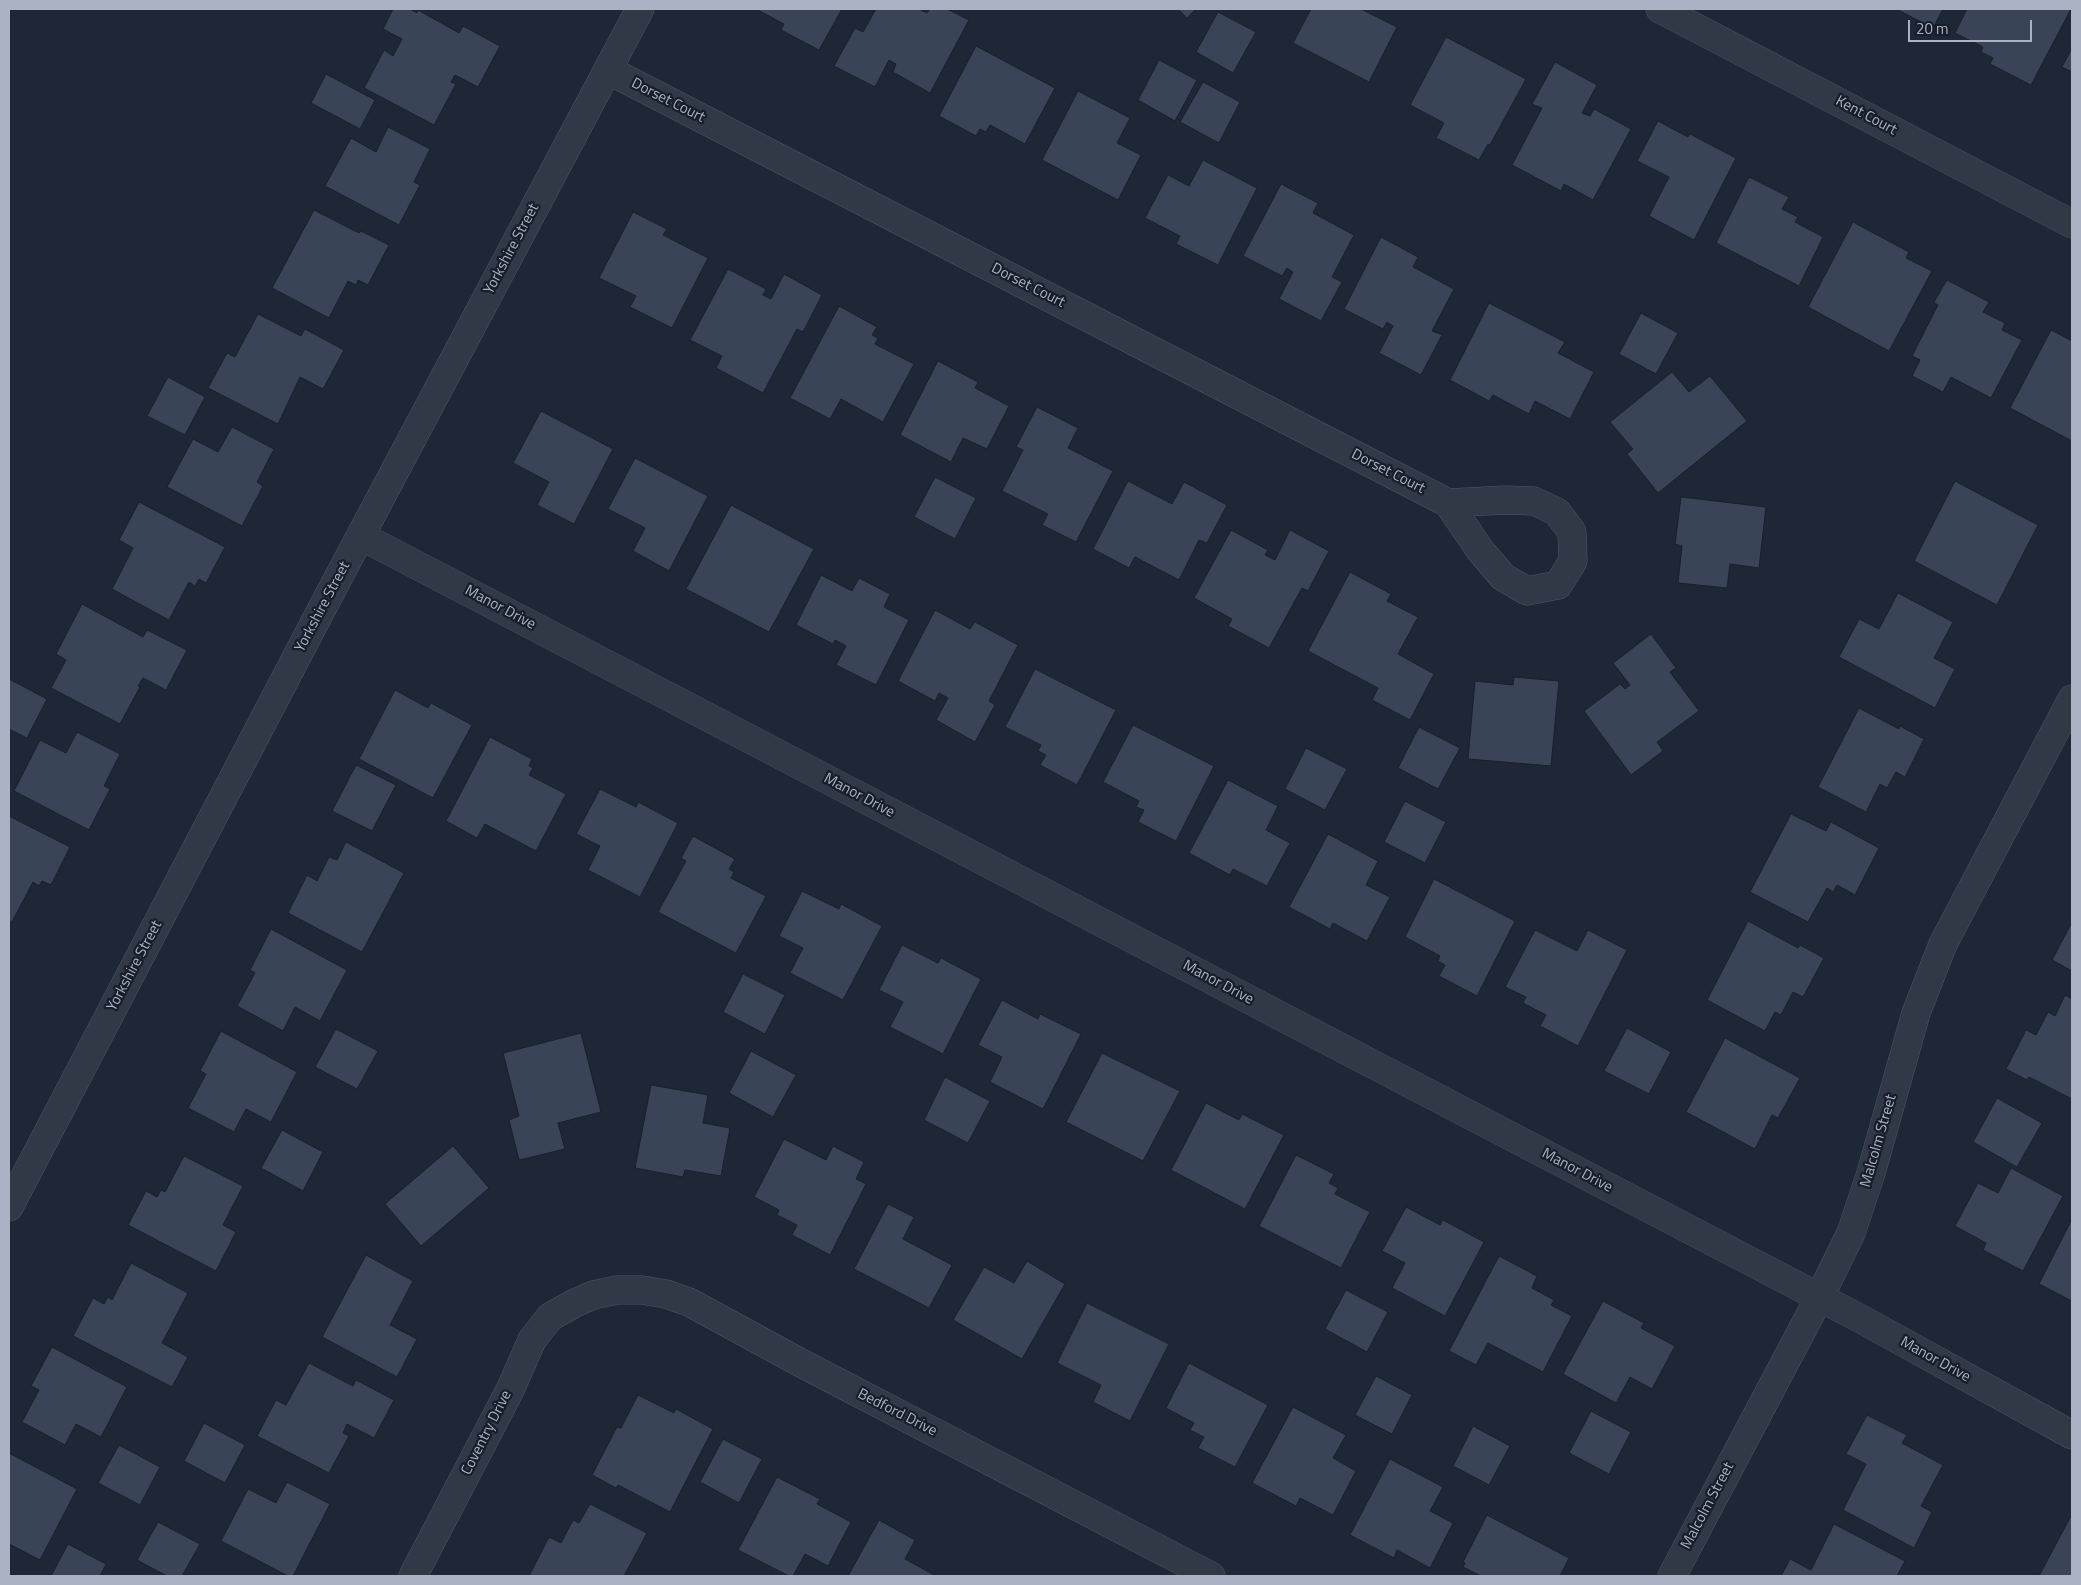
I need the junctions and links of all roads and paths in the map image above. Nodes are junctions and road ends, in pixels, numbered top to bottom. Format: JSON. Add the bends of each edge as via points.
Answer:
{"nodes":[{"id":1,"x":640,"y":9,"type":"edge"},
{"id":2,"x":1660,"y":9,"type":"edge"},
{"id":3,"x":608,"y":70,"type":"junction"},
{"id":4,"x":2072,"y":224,"type":"edge"},
{"id":5,"x":1448,"y":503,"type":"junction"},
{"id":6,"x":361,"y":536,"type":"junction"},
{"id":7,"x":2072,"y":699,"type":"edge"},
{"id":8,"x":9,"y":1207,"type":"edge"},
{"id":9,"x":1819,"y":1298,"type":"junction"},
{"id":10,"x":575,"y":1303,"type":"joint"},
{"id":11,"x":2072,"y":1435,"type":"edge"},
{"id":12,"x":414,"y":1576,"type":"edge"},
{"id":13,"x":1211,"y":1576,"type":"edge"},
{"id":14,"x":1672,"y":1576,"type":"edge"}],
"edges":[{"from":1,"to":3,"type":"street","name":"Yorkshire Street"},
{"from":2,"to":4,"type":"street","name":"Kent Court"},
{"from":3,"to":5,"type":"street","name":"Dorset Court"},
{"from":3,"to":6,"type":"street","name":"Yorkshire Street"},
{"from":5,"to":5,"type":"street","name":"Dorset Court","via":[[1503,577],[1527,591],[1558,585],[1573,561],[1572,532],[1557,512],[1534,501]]},
{"from":6,"to":8,"type":"street","name":"Yorkshire Street"},
{"from":6,"to":9,"type":"street","name":"Manor Drive"},
{"from":7,"to":9,"type":"street","name":"Malcolm Street","via":[[1943,944],[1916,1013],[1851,1233]]},
{"from":9,"to":11,"type":"street","name":"Manor Drive"},
{"from":9,"to":14,"type":"street","name":"Malcolm Street"},
{"from":10,"to":12,"type":"street","name":"Coventry Drive","via":[[550,1317],[532,1340],[511,1388]]},
{"from":10,"to":13,"type":"street","name":"Bedford Drive","via":[[617,1290],[642,1290],[689,1302]]}]}
